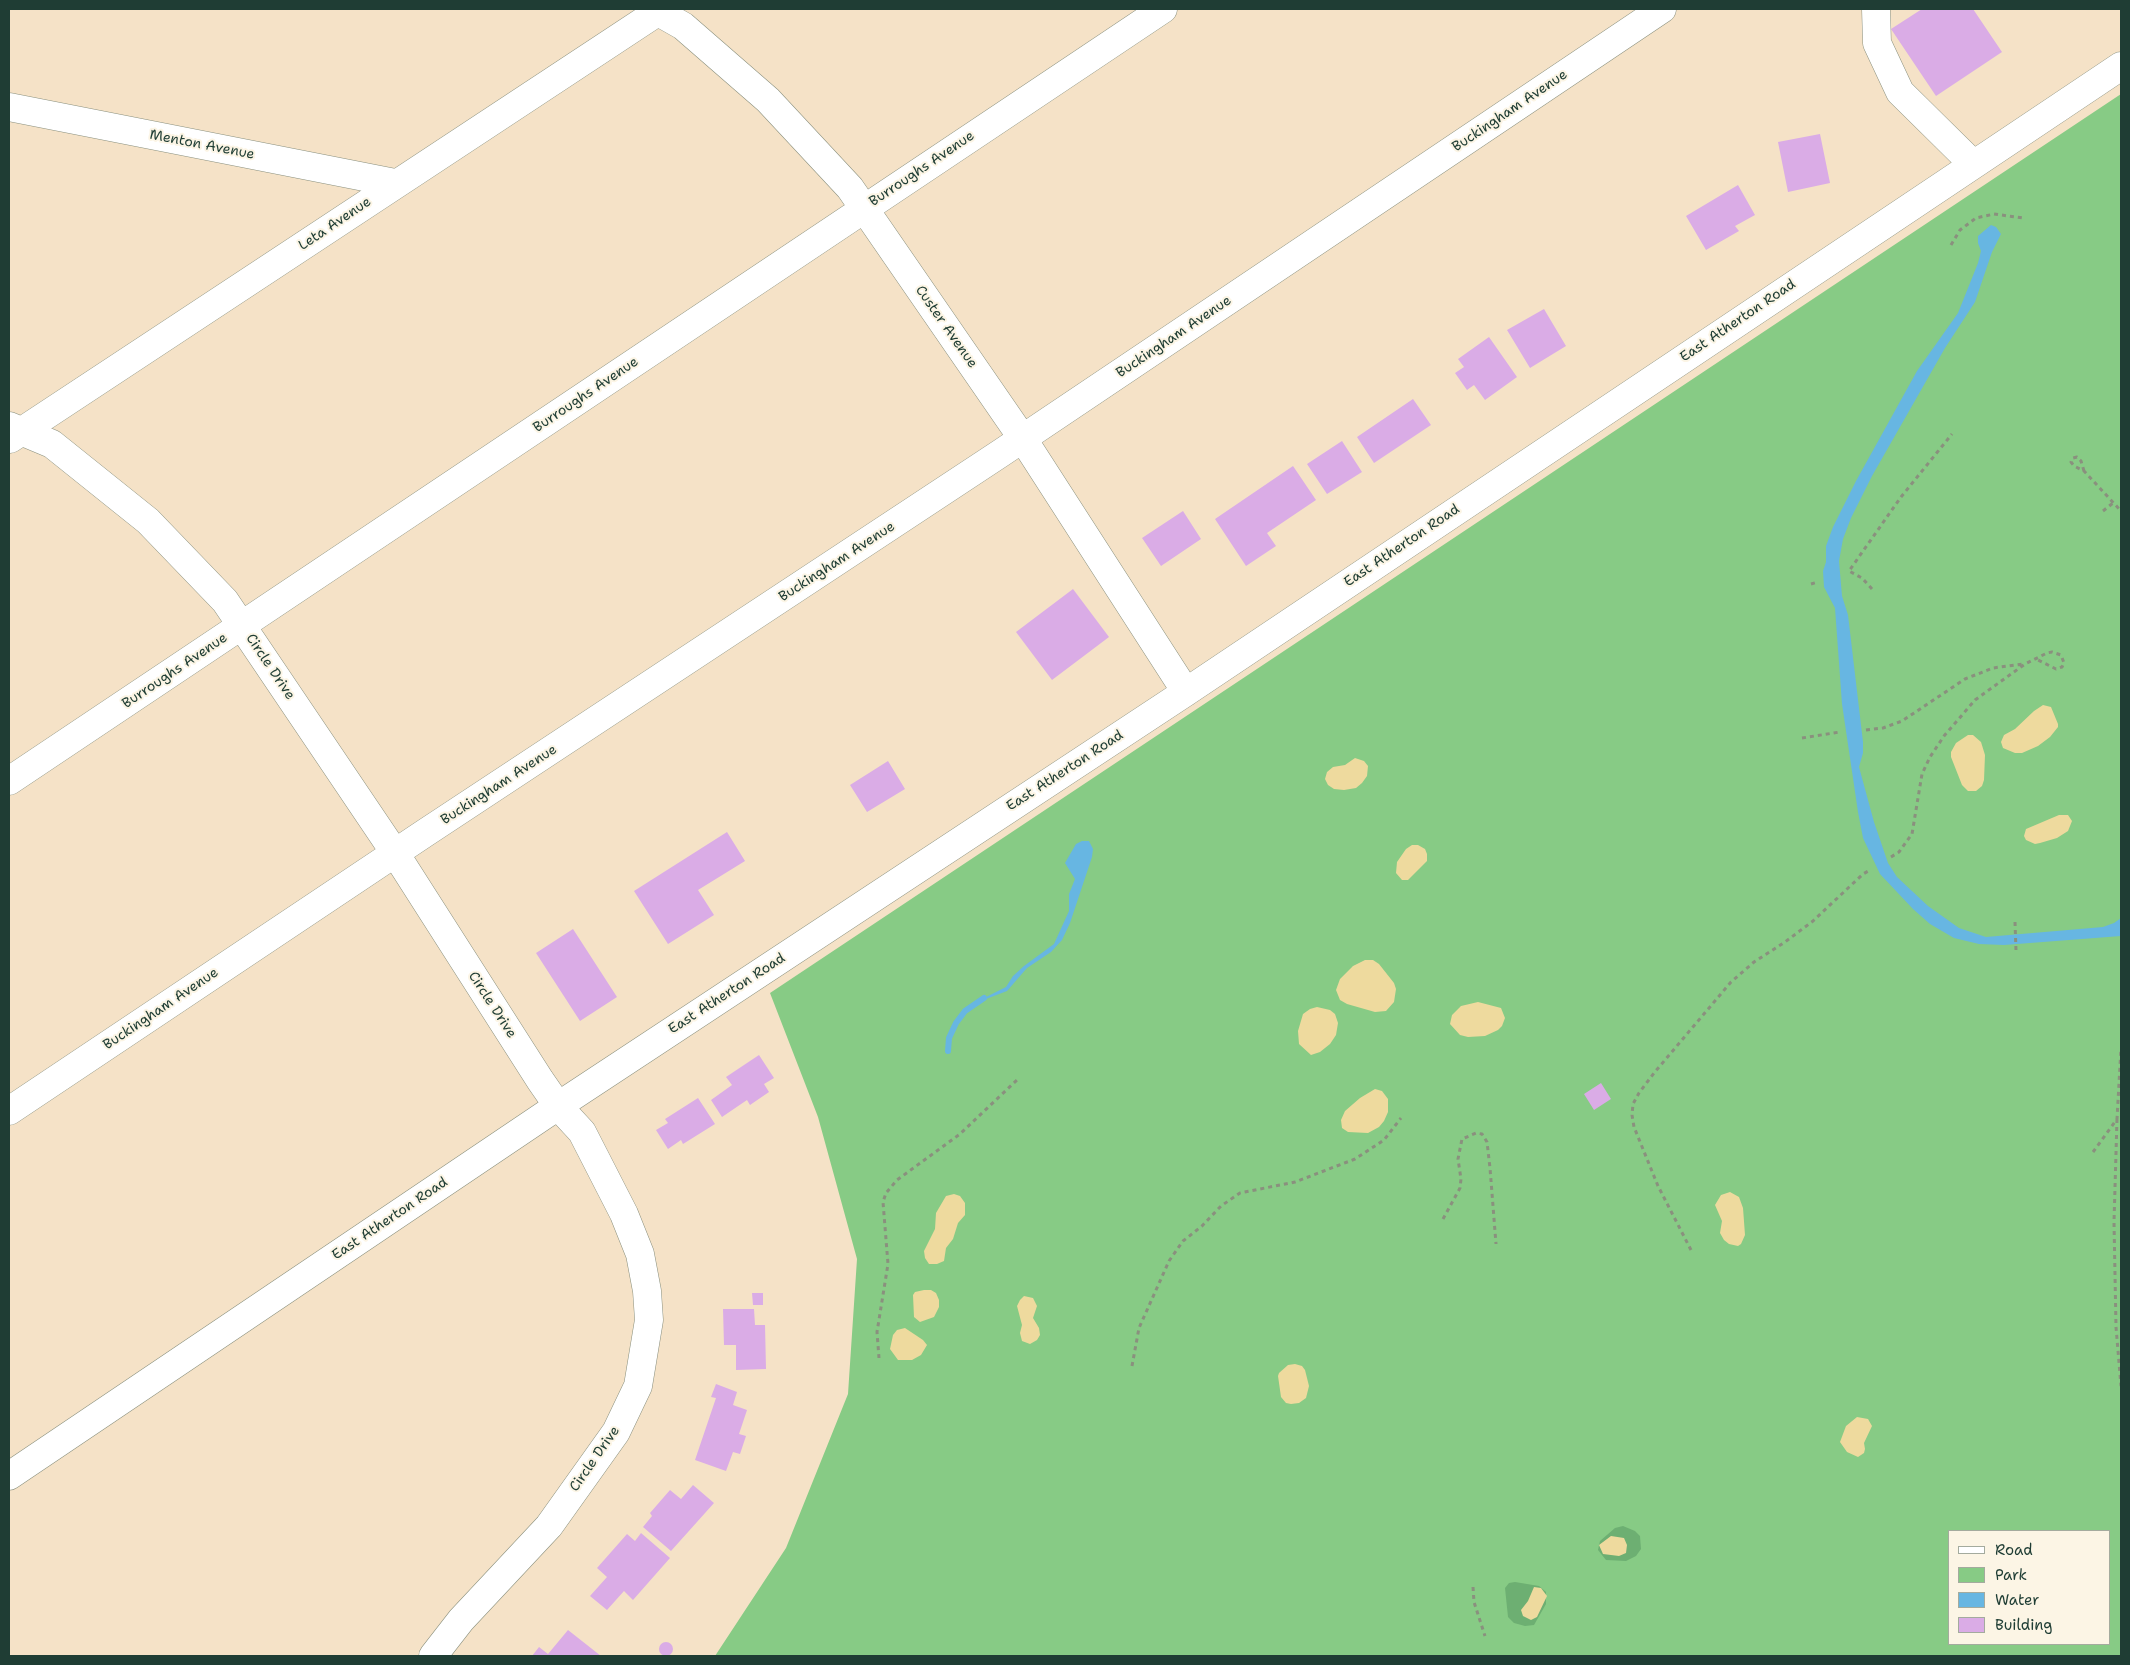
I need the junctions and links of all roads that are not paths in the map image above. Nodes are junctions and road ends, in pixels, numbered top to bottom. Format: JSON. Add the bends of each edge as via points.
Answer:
{"nodes":[{"id":1,"x":1164,"y":9,"type":"edge"},
{"id":2,"x":1662,"y":9,"type":"edge"},
{"id":3,"x":1876,"y":9,"type":"edge"},
{"id":4,"x":657,"y":10,"type":"edge"},
{"id":5,"x":2121,"y":66,"type":"edge"},
{"id":6,"x":9,"y":108,"type":"edge"},
{"id":7,"x":1973,"y":164,"type":"junction"},
{"id":8,"x":395,"y":183,"type":"junction"},
{"id":9,"x":864,"y":208,"type":"junction"},
{"id":10,"x":14,"y":432,"type":"edge"},
{"id":11,"x":1023,"y":439,"type":"junction"},
{"id":12,"x":243,"y":626,"type":"junction"},
{"id":13,"x":1186,"y":692,"type":"junction"},
{"id":14,"x":9,"y":781,"type":"edge"},
{"id":15,"x":395,"y":853,"type":"junction"},
{"id":16,"x":558,"y":1106,"type":"junction"},
{"id":17,"x":9,"y":1111,"type":"edge"},
{"id":18,"x":9,"y":1476,"type":"edge"},
{"id":19,"x":433,"y":1656,"type":"edge"}],
"edges":[{"from":1,"to":9,"type":"street","name":"Burroughs Avenue"},
{"from":2,"to":11,"type":"street","name":"Buckingham Avenue"},
{"from":3,"to":7,"type":"street","via":[[1877,43],[1900,92]]},
{"from":4,"to":8,"type":"street","name":"Leta Avenue"},
{"from":4,"to":9,"type":"street","name":"Custer Avenue","via":[[683,26],[768,100],[850,188]]},
{"from":5,"to":7,"type":"street","name":"East Atherton Road"},
{"from":6,"to":8,"type":"street","name":"Menton Avenue"},
{"from":7,"to":13,"type":"street","name":"East Atherton Road"},
{"from":8,"to":10,"type":"street","name":"Leta Avenue"},
{"from":9,"to":11,"type":"street","name":"Custer Avenue"},
{"from":9,"to":12,"type":"street","name":"Burroughs Avenue"},
{"from":10,"to":12,"type":"street","name":"Circle Drive","via":[[52,444],[148,520],[225,601]]},
{"from":11,"to":13,"type":"street","name":"Custer Avenue"},
{"from":11,"to":15,"type":"street","name":"Buckingham Avenue"},
{"from":12,"to":14,"type":"street","name":"Burroughs Avenue"},
{"from":12,"to":15,"type":"street","name":"Circle Drive"},
{"from":13,"to":16,"type":"street","name":"East Atherton Road"},
{"from":15,"to":16,"type":"street","name":"Circle Drive"},
{"from":15,"to":17,"type":"street","name":"Buckingham Avenue"},
{"from":16,"to":18,"type":"street","name":"East Atherton Road"},
{"from":16,"to":19,"type":"street","name":"Circle Drive","via":[[582,1132],[624,1214],[640,1254],[649,1320],[638,1386],[616,1432],[548,1526],[461,1620]]}]}
